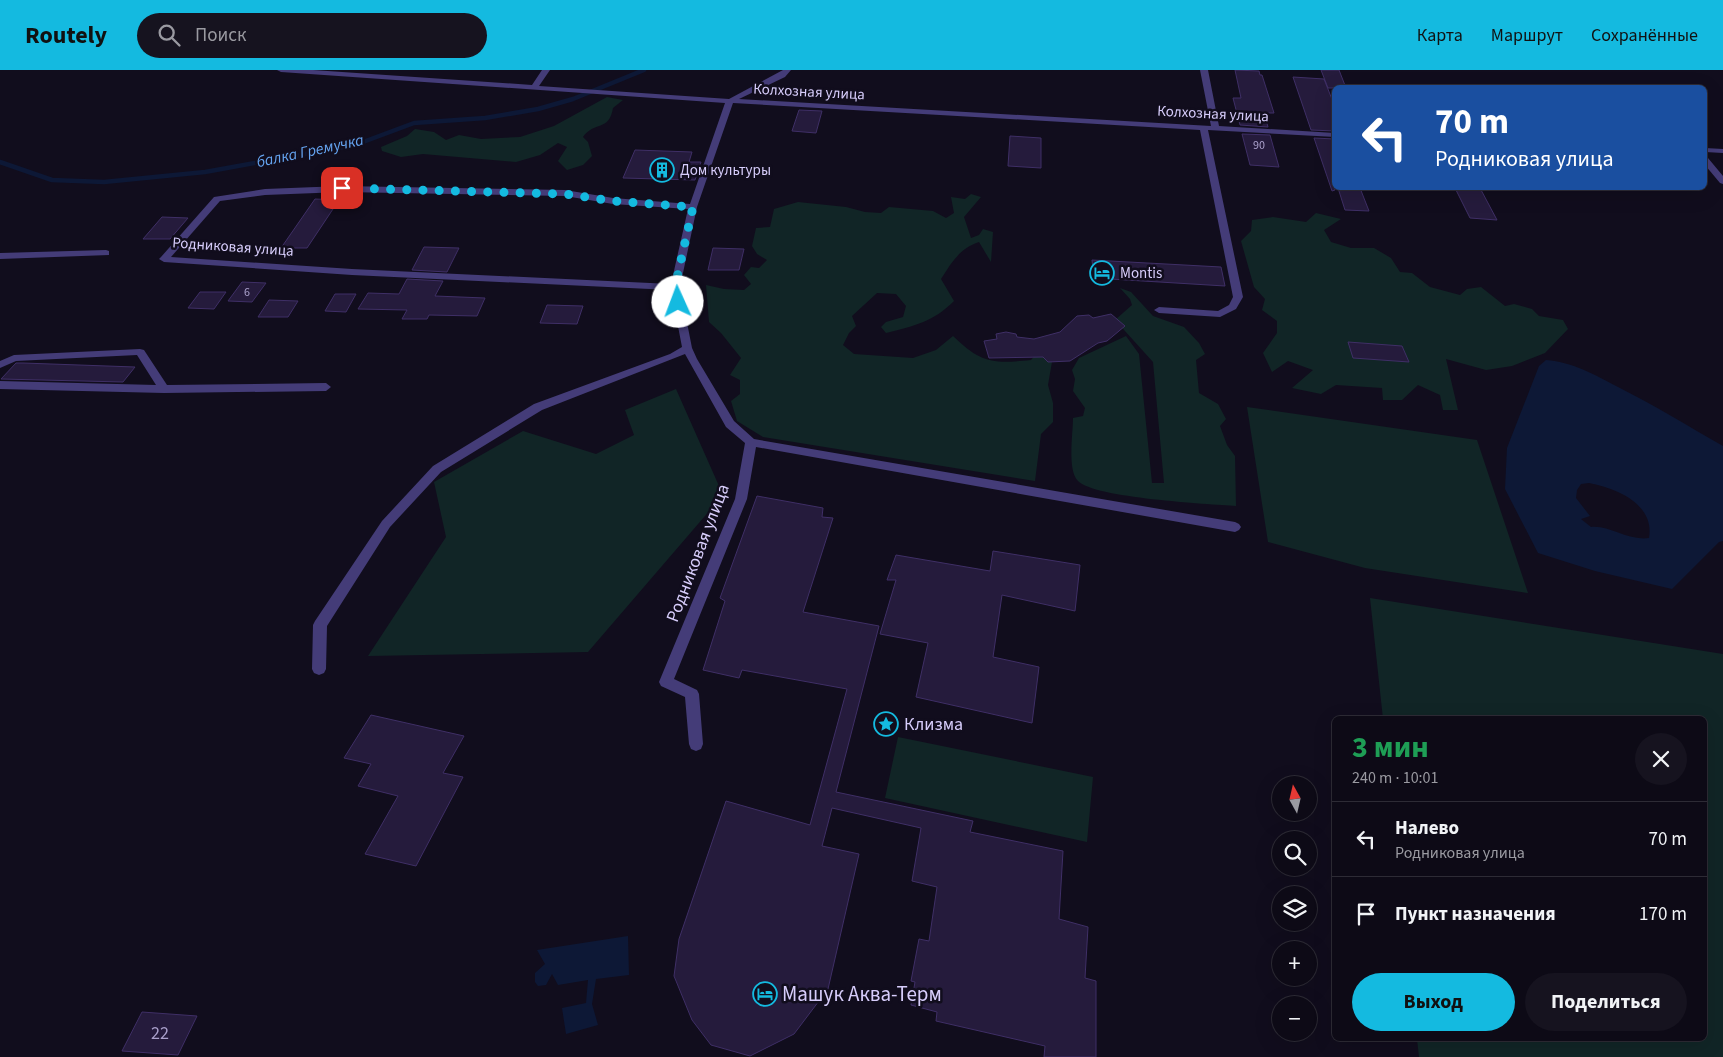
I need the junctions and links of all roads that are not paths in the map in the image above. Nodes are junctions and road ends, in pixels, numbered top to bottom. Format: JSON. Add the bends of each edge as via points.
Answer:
{"nodes":[{"id":1,"x":281,"y":70,"type":"edge"},
{"id":2,"x":546,"y":70,"type":"edge"},
{"id":3,"x":787,"y":70,"type":"edge"},
{"id":4,"x":1204,"y":70,"type":"edge"},
{"id":5,"x":534,"y":87,"type":"junction"},
{"id":6,"x":733,"y":99,"type":"junction"},
{"id":7,"x":1214,"y":125,"type":"junction"},
{"id":8,"x":1203,"y":127,"type":"junction"},
{"id":9,"x":1332,"y":129,"type":"edge"},
{"id":10,"x":1332,"y":135,"type":"edge"},
{"id":11,"x":1707,"y":150,"type":"edge"},
{"id":12,"x":1723,"y":151,"type":"edge"},
{"id":13,"x":1723,"y":157,"type":"edge"},
{"id":14,"x":1707,"y":158,"type":"edge"},
{"id":15,"x":1707,"y":161,"type":"edge"},
{"id":16,"x":1723,"y":181,"type":"edge"},
{"id":17,"x":693,"y":207,"type":"junction"},
{"id":18,"x":106,"y":253,"type":"dead end"},
{"id":19,"x":0,"y":256,"type":"edge"},
{"id":20,"x":675,"y":287,"type":"junction"},
{"id":21,"x":1159,"y":310,"type":"dead end"},
{"id":22,"x":687,"y":348,"type":"junction"},
{"id":23,"x":0,"y":365,"type":"edge"},
{"id":24,"x":0,"y":385,"type":"edge"},
{"id":25,"x":326,"y":387,"type":"dead end"},
{"id":26,"x":164,"y":389,"type":"junction"},
{"id":27,"x":751,"y":442,"type":"junction"},
{"id":28,"x":1235,"y":527,"type":"dead end"},
{"id":29,"x":319,"y":669,"type":"dead end"},
{"id":30,"x":696,"y":744,"type":"dead end"}],
"edges":[{"from":1,"to":5,"type":"street","name":"Колхозная улица"},
{"from":2,"to":5,"type":"street"},
{"from":3,"to":6,"type":"street"},
{"from":4,"to":7,"type":"street"},
{"from":5,"to":6,"type":"street","name":"Колхозная улица"},
{"from":6,"to":7,"type":"street","name":"Колхозная улица","via":[[750,96]]},
{"from":6,"to":8,"type":"street","name":"Колхозная улица"},
{"from":6,"to":17,"type":"street"},
{"from":7,"to":8,"type":"street","name":"Колхозная улица"},
{"from":7,"to":9,"type":"street","name":"Колхозная улица"},
{"from":7,"to":10,"type":"street","name":"Колхозная улица"},
{"from":8,"to":21,"type":"street","via":[[1238,297],[1233,307],[1220,314]]},
{"from":11,"to":12,"type":"street"},
{"from":13,"to":14,"type":"street"},
{"from":15,"to":16,"type":"street"},
{"from":17,"to":20,"type":"street"},
{"from":17,"to":20,"type":"street","name":"Родниковая улица","via":[[565,194],[342,188],[265,192],[217,200],[164,260]]},
{"from":18,"to":19,"type":"street"},
{"from":20,"to":22,"type":"street"},
{"from":22,"to":27,"type":"street","via":[[730,424]]},
{"from":22,"to":29,"type":"street","via":[[674,356],[538,407],[437,469],[386,524],[320,625]]},
{"from":23,"to":26,"type":"street","via":[[14,358],[140,352]]},
{"from":24,"to":26,"type":"street"},
{"from":25,"to":26,"type":"street"},
{"from":27,"to":28,"type":"street"},
{"from":27,"to":30,"type":"street","name":"Родниковая улица","via":[[741,499],[666,682],[692,694]]}]}
